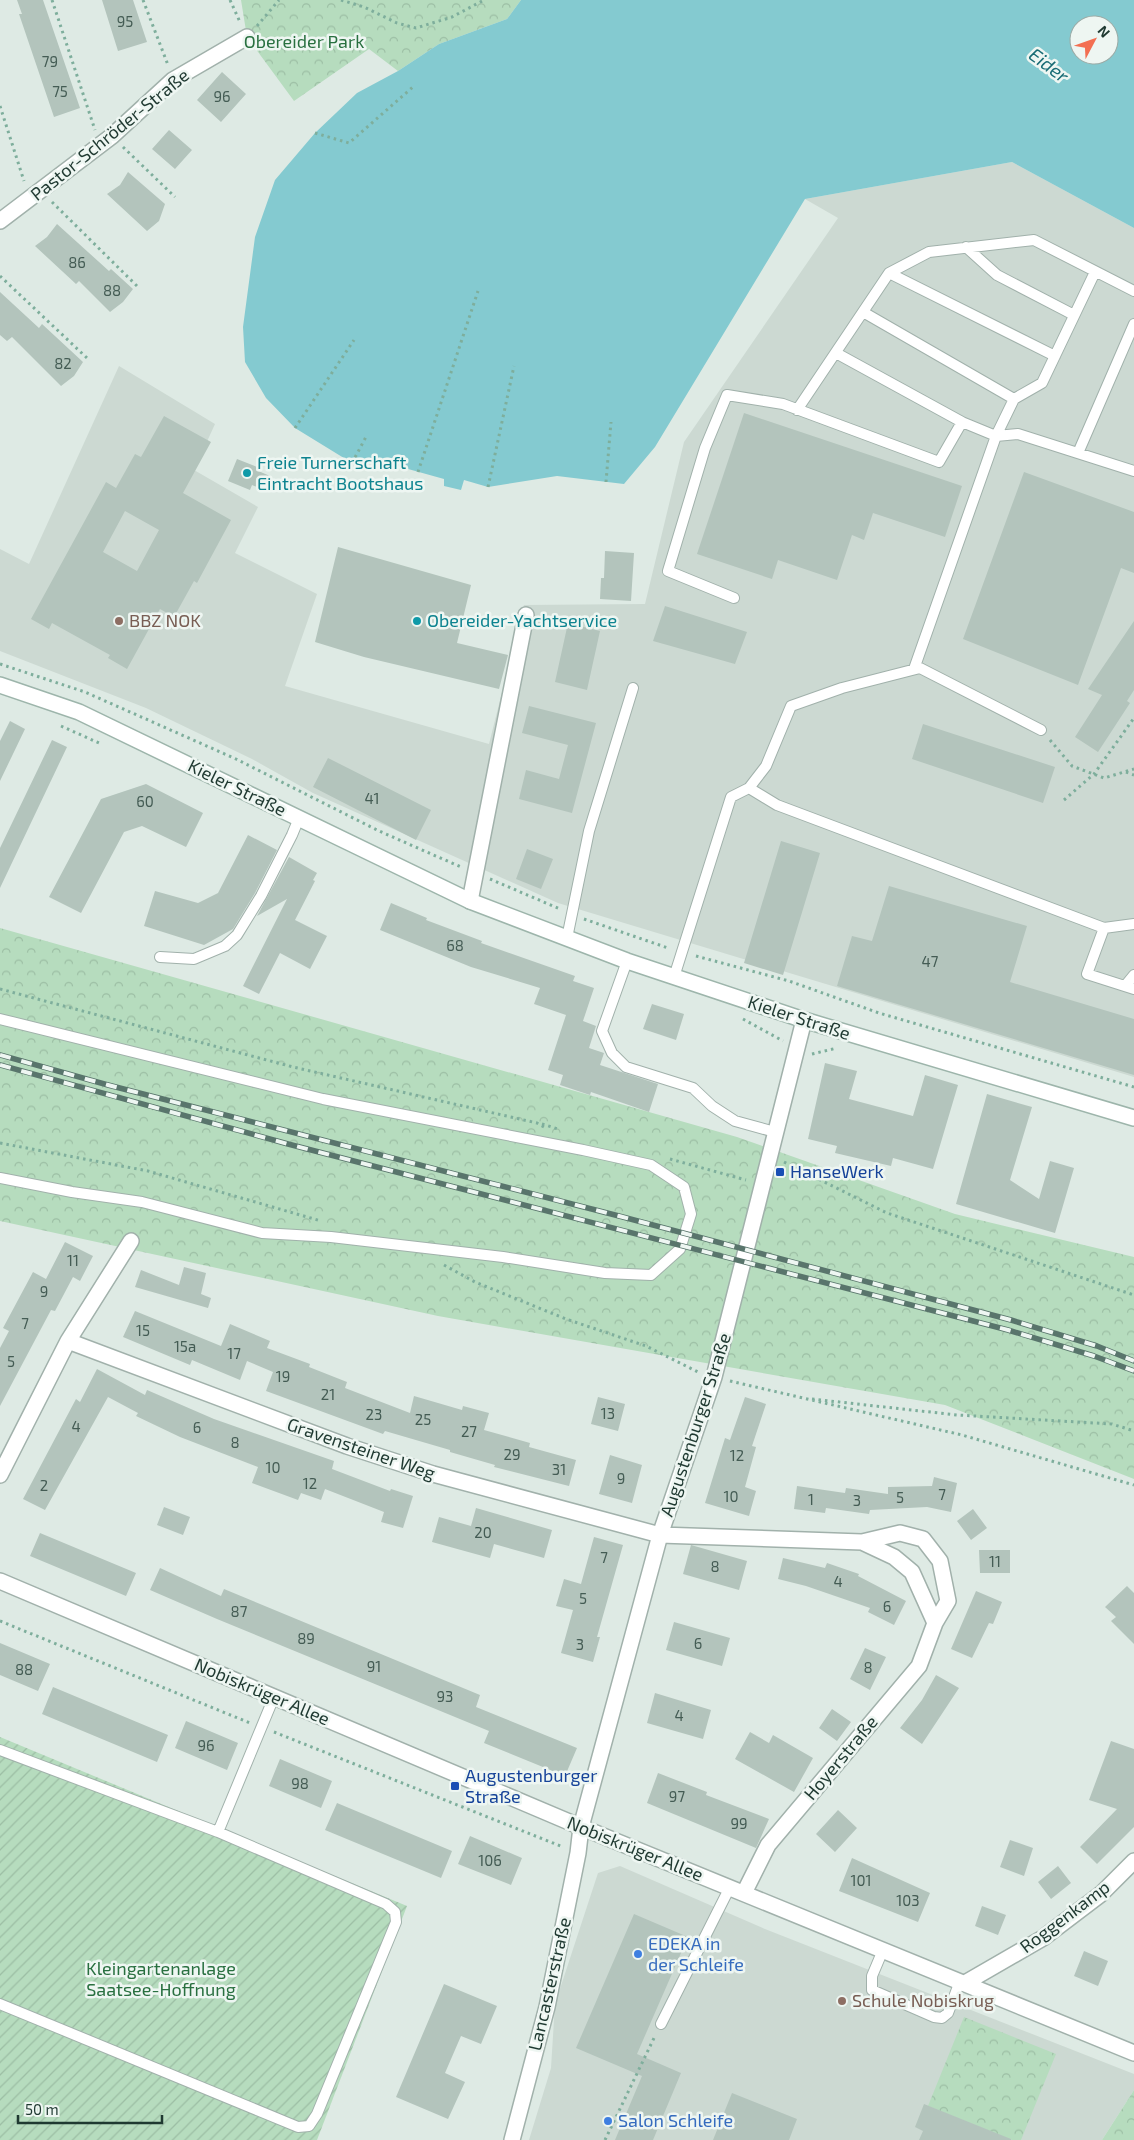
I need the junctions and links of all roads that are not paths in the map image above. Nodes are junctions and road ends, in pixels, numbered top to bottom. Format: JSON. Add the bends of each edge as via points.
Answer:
{"nodes":[{"id":1,"x":247,"y":37,"type":"road end"},
{"id":2,"x":0,"y":221,"type":"edge"},
{"id":3,"x":966,"y":248,"type":"junction"},
{"id":4,"x":1095,"y":272,"type":"junction"},
{"id":5,"x":889,"y":274,"type":"junction"},
{"id":6,"x":1134,"y":291,"type":"edge"},
{"id":7,"x":863,"y":312,"type":"junction"},
{"id":8,"x":1074,"y":316,"type":"junction"},
{"id":9,"x":1134,"y":324,"type":"edge"},
{"id":10,"x":836,"y":353,"type":"junction"},
{"id":11,"x":1055,"y":356,"type":"junction"},
{"id":12,"x":1014,"y":399,"type":"junction"},
{"id":13,"x":797,"y":410,"type":"junction"},
{"id":14,"x":962,"y":422,"type":"junction"},
{"id":15,"x":996,"y":436,"type":"junction"},
{"id":16,"x":1078,"y":453,"type":"junction"},
{"id":17,"x":1134,"y":459,"type":"edge"},
{"id":18,"x":1132,"y":470,"type":"edge"},
{"id":19,"x":734,"y":598,"type":"dead end"},
{"id":20,"x":526,"y":615,"type":"dead end"},
{"id":21,"x":914,"y":669,"type":"junction"},
{"id":22,"x":0,"y":685,"type":"edge"},
{"id":23,"x":633,"y":688,"type":"dead end"},
{"id":24,"x":1041,"y":730,"type":"road end"},
{"id":25,"x":749,"y":788,"type":"junction"},
{"id":26,"x":299,"y":818,"type":"junction"},
{"id":27,"x":470,"y":901,"type":"junction"},
{"id":28,"x":1134,"y":924,"type":"edge"},
{"id":29,"x":1104,"y":928,"type":"junction"},
{"id":30,"x":567,"y":938,"type":"junction"},
{"id":31,"x":160,"y":957,"type":"dead end"},
{"id":32,"x":627,"y":962,"type":"junction"},
{"id":33,"x":1134,"y":975,"type":"edge"},
{"id":34,"x":674,"y":977,"type":"junction"},
{"id":35,"x":1130,"y":988,"type":"edge"},
{"id":36,"x":0,"y":1019,"type":"edge"},
{"id":37,"x":804,"y":1020,"type":"junction"},
{"id":38,"x":1134,"y":1118,"type":"edge"},
{"id":39,"x":776,"y":1132,"type":"junction"},
{"id":40,"x":0,"y":1178,"type":"edge"},
{"id":41,"x":131,"y":1241,"type":"dead end"},
{"id":42,"x":68,"y":1341,"type":"junction"},
{"id":43,"x":0,"y":1474,"type":"edge"},
{"id":44,"x":660,"y":1536,"type":"junction"},
{"id":45,"x":862,"y":1542,"type":"junction"},
{"id":46,"x":0,"y":1581,"type":"edge"},
{"id":47,"x":935,"y":1622,"type":"junction"},
{"id":48,"x":274,"y":1696,"type":"junction"},
{"id":49,"x":0,"y":1750,"type":"edge"},
{"id":50,"x":581,"y":1827,"type":"junction"},
{"id":51,"x":218,"y":1832,"type":"junction"},
{"id":52,"x":1134,"y":1861,"type":"edge"},
{"id":53,"x":730,"y":1887,"type":"junction"},
{"id":54,"x":744,"y":1893,"type":"junction"},
{"id":55,"x":883,"y":1950,"type":"junction"},
{"id":56,"x":962,"y":1982,"type":"junction"},
{"id":57,"x":0,"y":2004,"type":"edge"},
{"id":58,"x":661,"y":2024,"type":"road end"},
{"id":59,"x":1134,"y":2053,"type":"edge"},
{"id":60,"x":512,"y":2140,"type":"edge"}],
"edges":[{"from":1,"to":2,"type":"street","name":"Pastor-Schröder-Straße","via":[[173,80],[106,140]]},
{"from":3,"to":4,"type":"lane","via":[[1034,240]]},
{"from":3,"to":5,"type":"lane","via":[[929,252]]},
{"from":3,"to":8,"type":"lane","via":[[996,275]]},
{"from":4,"to":6,"type":"lane"},
{"from":4,"to":8,"type":"lane"},
{"from":5,"to":7,"type":"lane"},
{"from":5,"to":11,"type":"lane"},
{"from":7,"to":10,"type":"lane"},
{"from":7,"to":12,"type":"lane"},
{"from":8,"to":11,"type":"lane"},
{"from":9,"to":16,"type":"lane"},
{"from":10,"to":13,"type":"lane"},
{"from":10,"to":14,"type":"lane"},
{"from":11,"to":12,"type":"lane","via":[[1042,383]]},
{"from":12,"to":15,"type":"lane"},
{"from":13,"to":14,"type":"lane","via":[[939,462]]},
{"from":13,"to":19,"type":"lane","via":[[783,404],[726,395],[705,448],[668,571]]},
{"from":14,"to":15,"type":"lane"},
{"from":15,"to":16,"type":"lane","via":[[1018,434]]},
{"from":15,"to":21,"type":"lane"},
{"from":16,"to":18,"type":"lane"},
{"from":17,"to":18,"type":"lane"},
{"from":20,"to":27,"type":"street"},
{"from":21,"to":24,"type":"lane","via":[[920,668]]},
{"from":21,"to":25,"type":"lane","via":[[842,688],[791,706],[766,766]]},
{"from":22,"to":26,"type":"street","name":"Kieler Straße","via":[[79,712]]},
{"from":23,"to":30,"type":"lane","via":[[589,831]]},
{"from":25,"to":29,"type":"lane","via":[[777,806]]},
{"from":25,"to":34,"type":"lane","via":[[731,797],[726,808]]},
{"from":26,"to":27,"type":"street","name":"Kieler Straße"},
{"from":26,"to":31,"type":"lane","via":[[261,896],[237,935],[225,946],[194,959]]},
{"from":27,"to":30,"type":"street","name":"Kieler Straße"},
{"from":28,"to":29,"type":"lane"},
{"from":29,"to":35,"type":"lane","via":[[1087,974]]},
{"from":30,"to":32,"type":"street","name":"Kieler Straße"},
{"from":32,"to":34,"type":"street","name":"Kieler Straße"},
{"from":32,"to":39,"type":"lane","via":[[602,1032],[612,1053],[626,1067],[693,1088],[735,1121]]},
{"from":33,"to":35,"type":"lane"},
{"from":34,"to":37,"type":"street","name":"Kieler Straße"},
{"from":36,"to":40,"type":"lane","via":[[323,1099],[651,1166],[684,1187],[691,1214],[680,1249],[651,1275],[605,1273],[503,1257],[331,1237],[262,1233],[142,1202]]},
{"from":37,"to":38,"type":"street","name":"Kieler Straße"},
{"from":37,"to":39,"type":"street","name":"Augustenburger Straße"},
{"from":39,"to":44,"type":"street","name":"Augustenburger Straße","via":[[714,1377]]},
{"from":41,"to":42,"type":"street"},
{"from":42,"to":43,"type":"street"},
{"from":42,"to":44,"type":"street","name":"Gravensteiner Weg","via":[[347,1446],[433,1474]]},
{"from":44,"to":45,"type":"street","name":"Hoyerstraße"},
{"from":44,"to":50,"type":"street","name":"Augustenburger Straße"},
{"from":45,"to":47,"type":"street","name":"Hoyerstraße","via":[[894,1557],[912,1572]]},
{"from":45,"to":47,"type":"street","name":"Hoyerstraße","via":[[900,1533],[923,1539],[940,1561],[948,1601]]},
{"from":46,"to":48,"type":"street","name":"Nobiskrüger Allee"},
{"from":47,"to":54,"type":"street","name":"Hoyerstraße","via":[[919,1666],[768,1845]]},
{"from":48,"to":50,"type":"street","name":"Nobiskrüger Allee"},
{"from":48,"to":51,"type":"lane"},
{"from":49,"to":51,"type":"lane"},
{"from":50,"to":53,"type":"street","name":"Nobiskrüger Allee"},
{"from":50,"to":60,"type":"street","name":"Lancasterstraße","via":[[547,2007]]},
{"from":51,"to":57,"type":"lane","via":[[386,1904],[395,1912],[396,1922],[317,2114],[309,2126],[298,2127]]},
{"from":52,"to":56,"type":"street","name":"Roggenkamp","via":[[1100,1894],[1043,1938]]},
{"from":53,"to":54,"type":"street","name":"Nobiskrüger Allee"},
{"from":53,"to":58,"type":"lane"},
{"from":54,"to":55,"type":"street","name":"Nobiskrüger Allee"},
{"from":55,"to":56,"type":"street","name":"Nobiskrüger Allee"},
{"from":55,"to":56,"type":"lane","via":[[872,1976],[872,1990],[934,2017],[942,2018],[948,2013]]},
{"from":56,"to":59,"type":"street","name":"Nobiskrüger Allee"}]}
